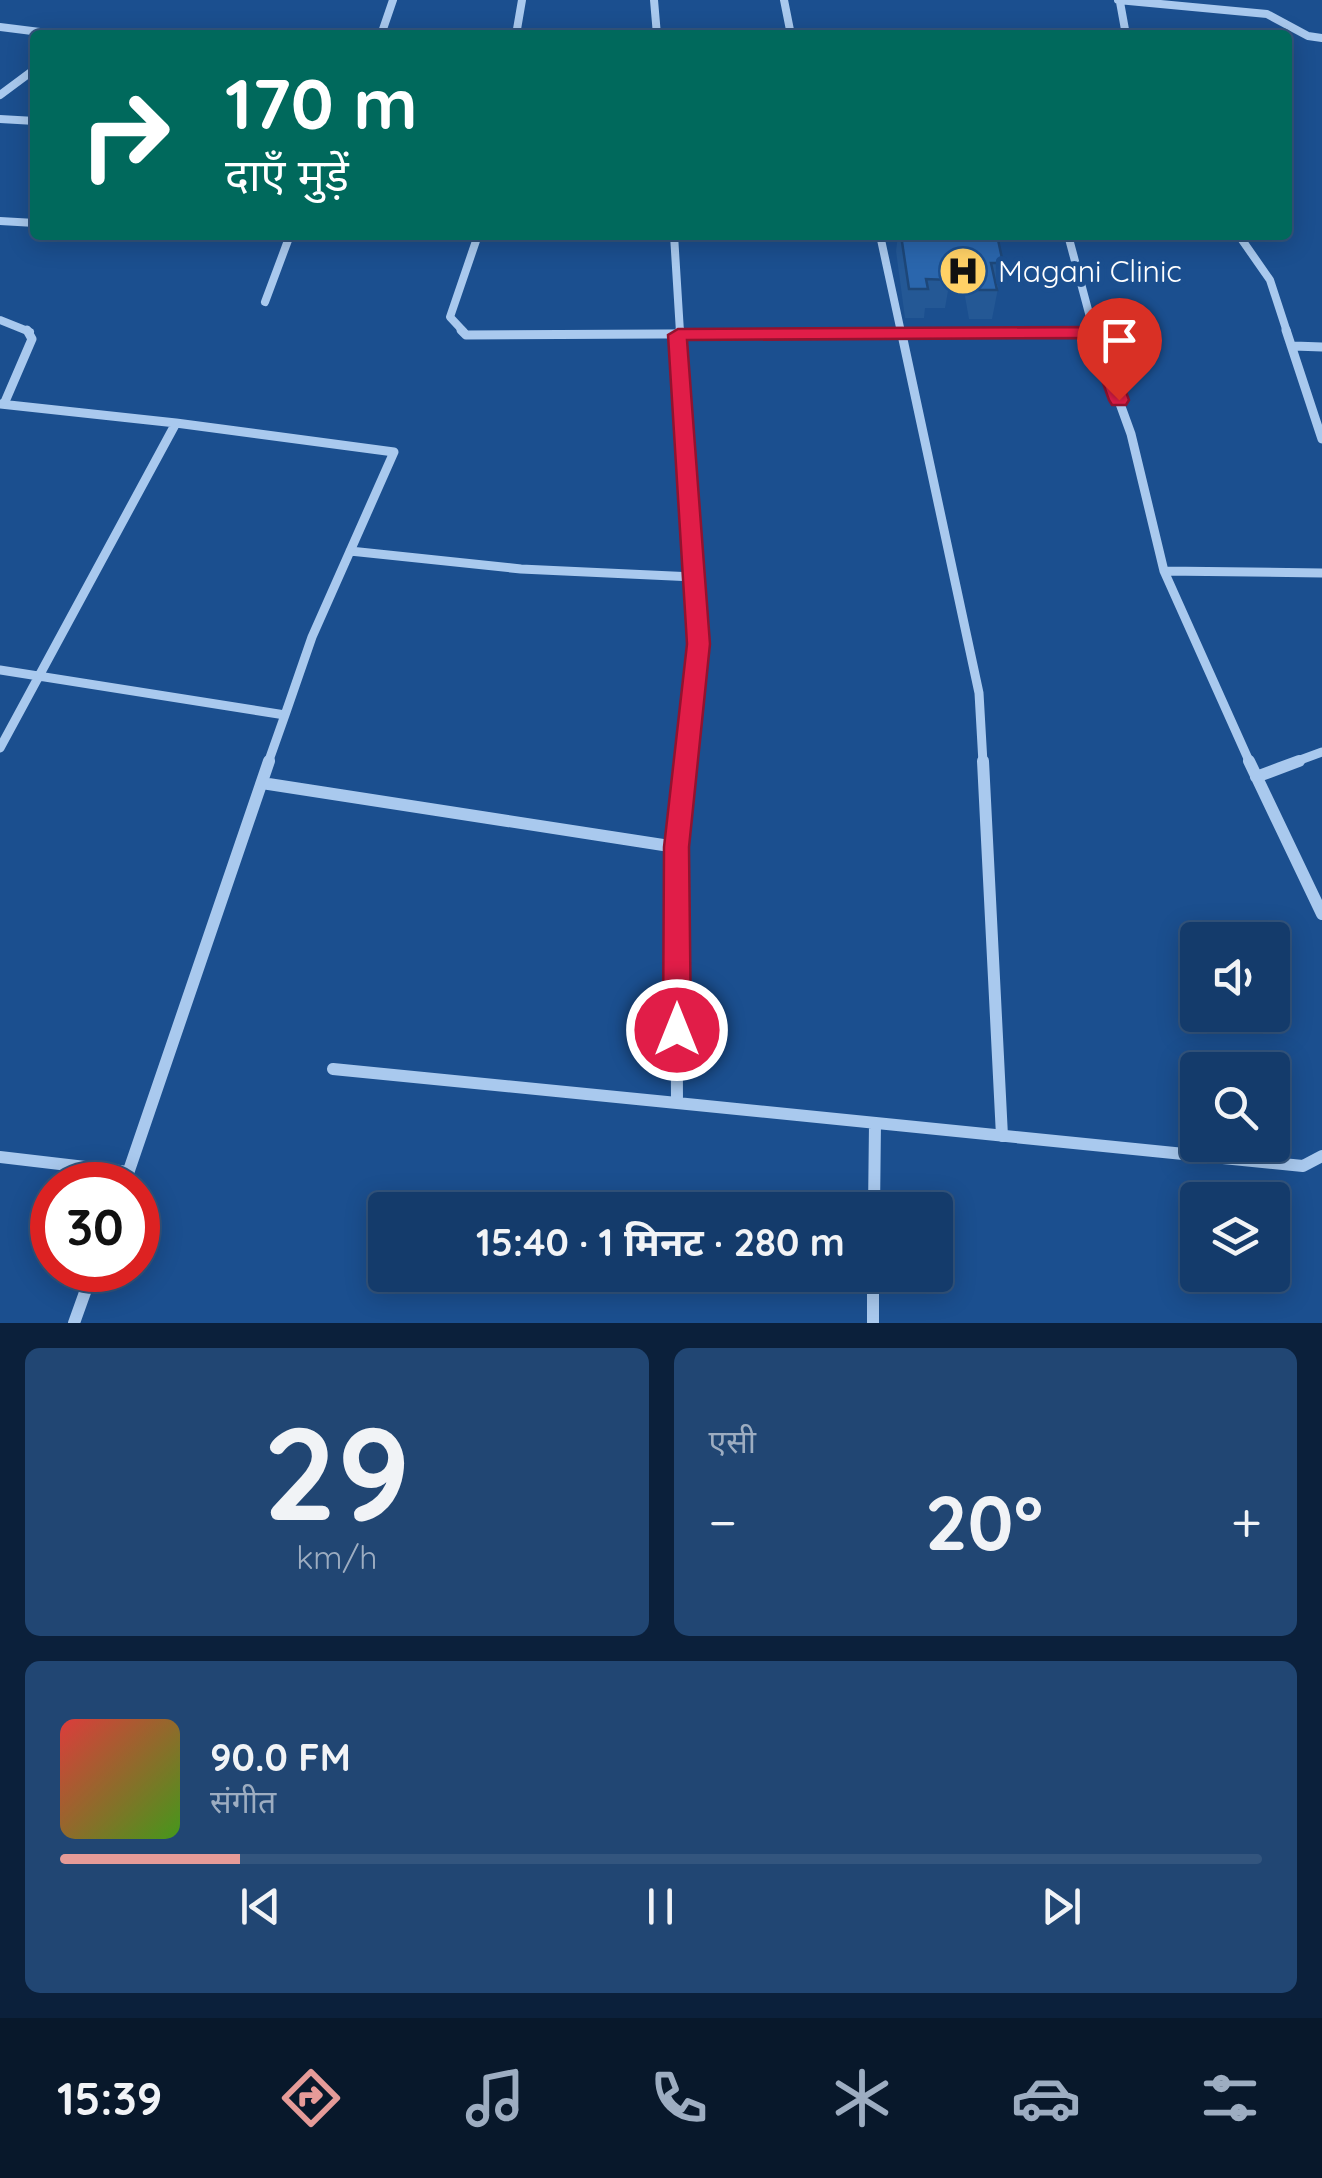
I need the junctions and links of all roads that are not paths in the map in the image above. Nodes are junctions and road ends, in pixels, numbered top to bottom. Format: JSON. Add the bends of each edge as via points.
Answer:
{"nodes":[{"id":1,"x":393,"y":0,"type":"edge"},
{"id":2,"x":522,"y":0,"type":"edge"},
{"id":3,"x":654,"y":0,"type":"edge"},
{"id":4,"x":784,"y":0,"type":"edge"},
{"id":5,"x":1119,"y":1,"type":"edge"},
{"id":6,"x":0,"y":27,"type":"edge"},
{"id":7,"x":383,"y":30,"type":"edge"},
{"id":8,"x":517,"y":30,"type":"edge"},
{"id":9,"x":656,"y":30,"type":"edge"},
{"id":10,"x":790,"y":30,"type":"edge"},
{"id":11,"x":1125,"y":30,"type":"edge"},
{"id":12,"x":30,"y":31,"type":"edge"},
{"id":13,"x":1322,"y":38,"type":"edge"},
{"id":14,"x":30,"y":72,"type":"edge"},
{"id":15,"x":0,"y":95,"type":"edge"},
{"id":16,"x":0,"y":119,"type":"edge"},
{"id":17,"x":30,"y":121,"type":"edge"},
{"id":18,"x":0,"y":222,"type":"edge"},
{"id":19,"x":30,"y":222,"type":"edge"},
{"id":20,"x":288,"y":240,"type":"edge"},
{"id":21,"x":476,"y":240,"type":"edge"},
{"id":22,"x":674,"y":240,"type":"edge"},
{"id":23,"x":881,"y":240,"type":"edge"},
{"id":24,"x":1069,"y":240,"type":"edge"},
{"id":25,"x":1242,"y":240,"type":"edge"},
{"id":26,"x":265,"y":302,"type":"dead end"},
{"id":27,"x":0,"y":320,"type":"edge"},
{"id":28,"x":1094,"y":332,"type":"junction"},
{"id":29,"x":899,"y":334,"type":"junction"},
{"id":30,"x":678,"y":335,"type":"junction"},
{"id":31,"x":1294,"y":346,"type":"junction"},
{"id":32,"x":1322,"y":347,"type":"edge"},
{"id":33,"x":2,"y":404,"type":"edge"},
{"id":34,"x":176,"y":423,"type":"junction"},
{"id":35,"x":1322,"y":439,"type":"edge"},
{"id":36,"x":350,"y":550,"type":"junction"},
{"id":37,"x":1164,"y":572,"type":"junction"},
{"id":38,"x":1322,"y":573,"type":"edge"},
{"id":39,"x":694,"y":577,"type":"junction"},
{"id":40,"x":0,"y":670,"type":"edge"},
{"id":41,"x":38,"y":678,"type":"junction"},
{"id":42,"x":285,"y":715,"type":"junction"},
{"id":43,"x":0,"y":748,"type":"edge"},
{"id":44,"x":1322,"y":752,"type":"edge"},
{"id":45,"x":1256,"y":778,"type":"junction"},
{"id":46,"x":262,"y":783,"type":"junction"},
{"id":47,"x":676,"y":847,"type":"junction"},
{"id":48,"x":1322,"y":914,"type":"edge"},
{"id":49,"x":333,"y":1069,"type":"dead end"},
{"id":50,"x":677,"y":1103,"type":"junction"},
{"id":51,"x":875,"y":1123,"type":"junction"},
{"id":52,"x":1002,"y":1136,"type":"junction"},
{"id":53,"x":1322,"y":1156,"type":"edge"},
{"id":54,"x":0,"y":1157,"type":"edge"},
{"id":55,"x":30,"y":1162,"type":"edge"},
{"id":56,"x":132,"y":1162,"type":"edge"},
{"id":57,"x":874,"y":1192,"type":"edge"},
{"id":58,"x":85,"y":1292,"type":"edge"},
{"id":59,"x":874,"y":1292,"type":"edge"},
{"id":60,"x":74,"y":1323,"type":"edge"},
{"id":61,"x":873,"y":1323,"type":"edge"}],
"edges":[{"from":1,"to":7,"type":"street"},
{"from":2,"to":8,"type":"street"},
{"from":3,"to":9,"type":"street"},
{"from":4,"to":10,"type":"street"},
{"from":5,"to":11,"type":"street"},
{"from":5,"to":13,"type":"street","via":[[1267,14]]},
{"from":6,"to":12,"type":"street"},
{"from":14,"to":15,"type":"street"},
{"from":16,"to":17,"type":"street"},
{"from":18,"to":19,"type":"street"},
{"from":20,"to":26,"type":"street"},
{"from":21,"to":30,"type":"street","via":[[450,317],[466,335]]},
{"from":22,"to":30,"type":"street"},
{"from":23,"to":29,"type":"street"},
{"from":24,"to":28,"type":"street"},
{"from":25,"to":31,"type":"street","via":[[1270,280]]},
{"from":27,"to":33,"type":"street","via":[[20,325],[32,340]]},
{"from":28,"to":29,"type":"street"},
{"from":28,"to":37,"type":"street","via":[[1131,434]]},
{"from":29,"to":30,"type":"street"},
{"from":29,"to":52,"type":"street","via":[[978,692]]},
{"from":30,"to":39,"type":"street"},
{"from":31,"to":32,"type":"street"},
{"from":31,"to":35,"type":"street"},
{"from":33,"to":34,"type":"street"},
{"from":34,"to":36,"type":"street","via":[[394,452]]},
{"from":34,"to":41,"type":"street"},
{"from":36,"to":39,"type":"street","via":[[521,569]]},
{"from":36,"to":42,"type":"street"},
{"from":37,"to":38,"type":"street"},
{"from":37,"to":45,"type":"street"},
{"from":39,"to":47,"type":"street","via":[[698,644]]},
{"from":40,"to":41,"type":"street"},
{"from":41,"to":42,"type":"street"},
{"from":41,"to":43,"type":"street"},
{"from":42,"to":46,"type":"street"},
{"from":44,"to":45,"type":"street"},
{"from":45,"to":48,"type":"street"},
{"from":46,"to":47,"type":"street"},
{"from":46,"to":56,"type":"street"},
{"from":47,"to":50,"type":"street"},
{"from":49,"to":50,"type":"street"},
{"from":50,"to":51,"type":"street"},
{"from":51,"to":52,"type":"street"},
{"from":51,"to":57,"type":"street"},
{"from":52,"to":53,"type":"street","via":[[1302,1166]]},
{"from":54,"to":55,"type":"street"},
{"from":58,"to":60,"type":"street"},
{"from":59,"to":61,"type":"street"}]}
